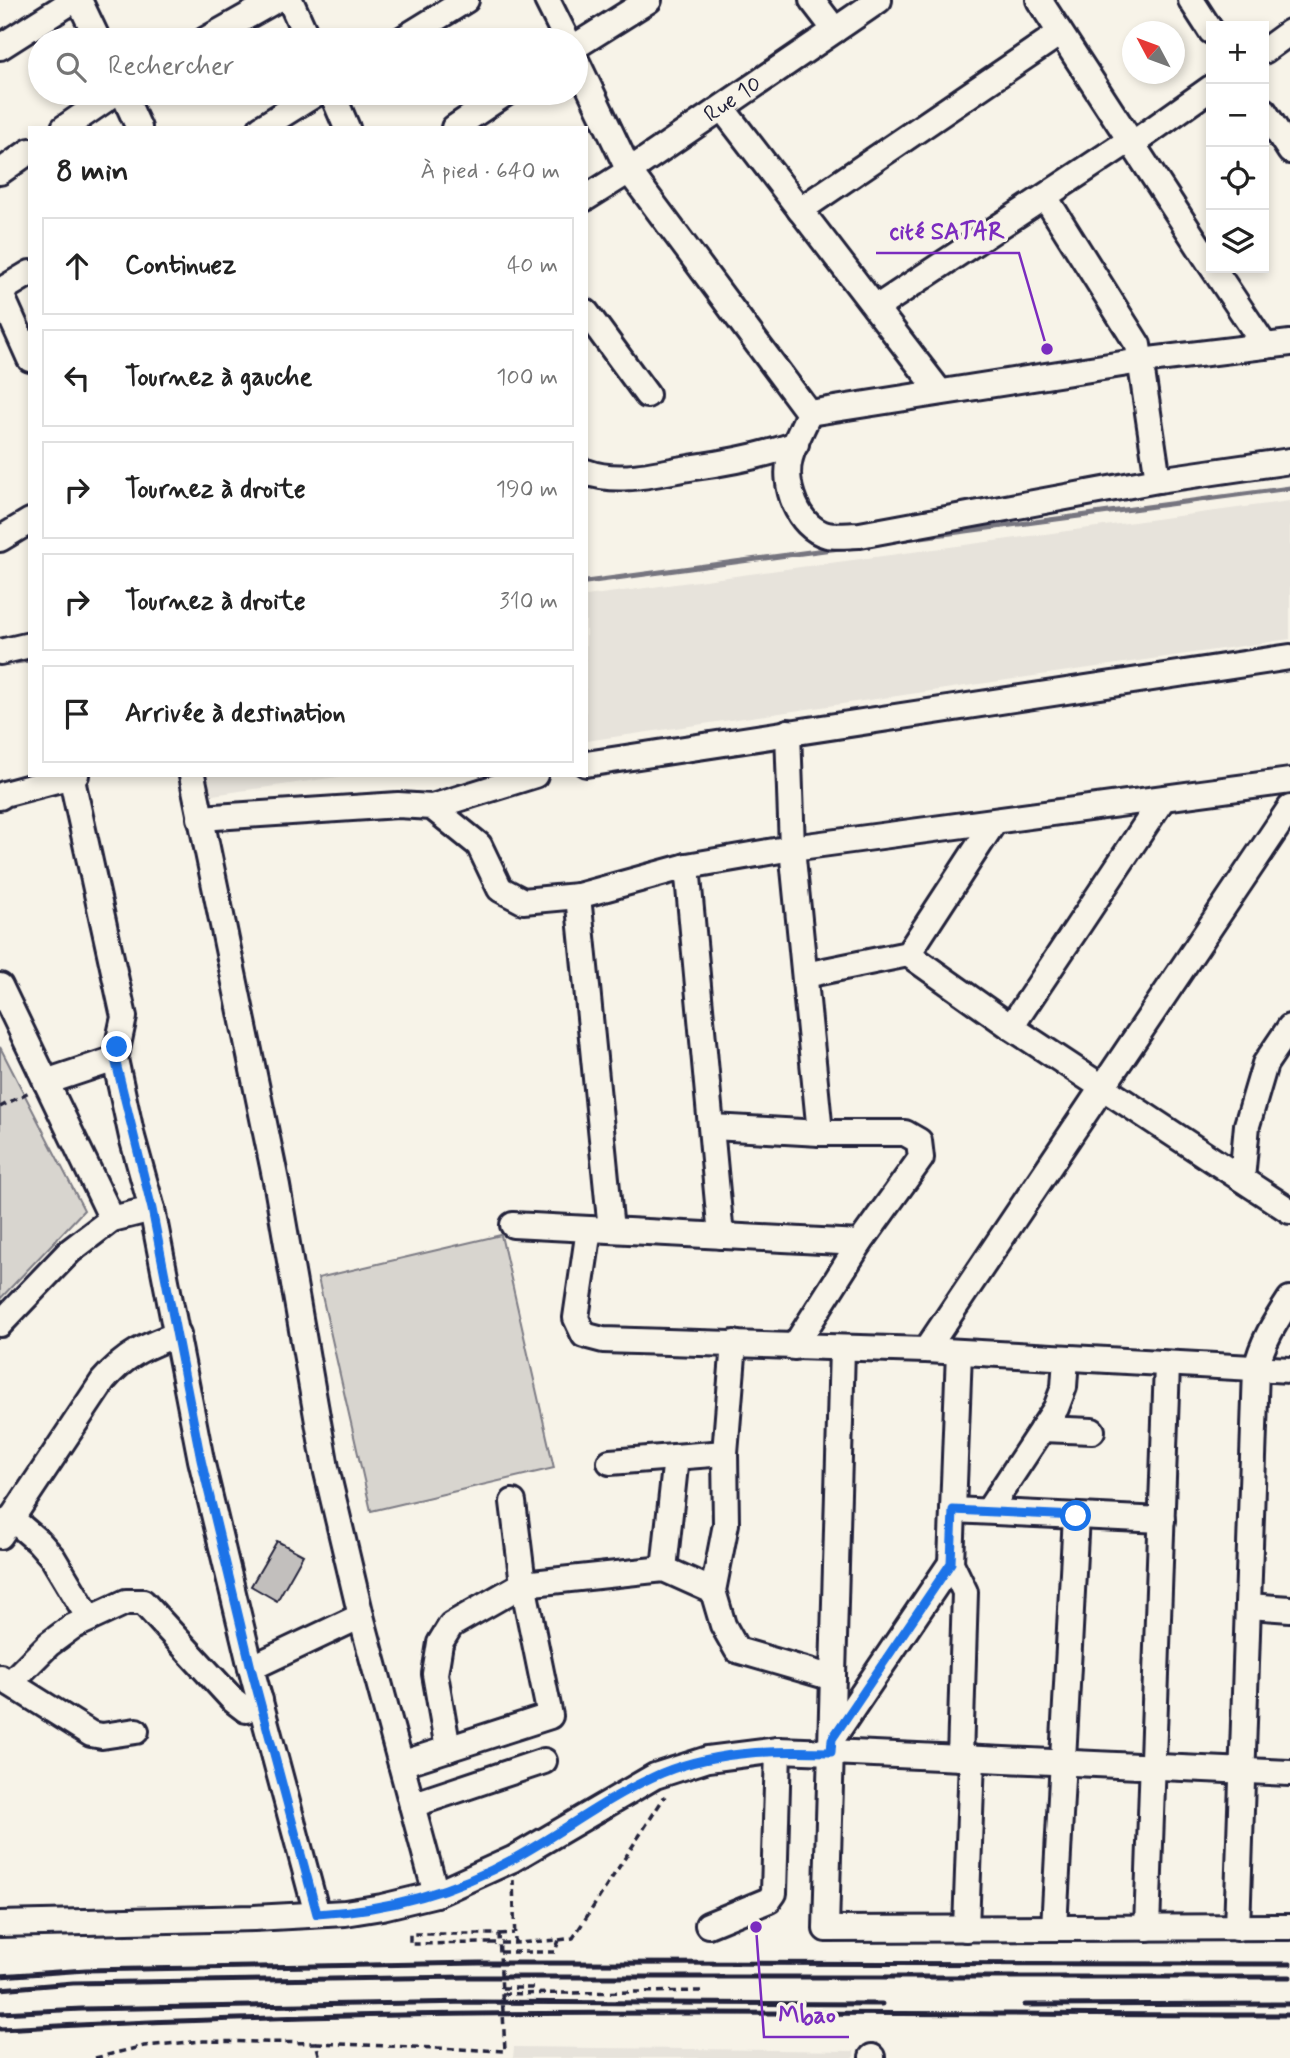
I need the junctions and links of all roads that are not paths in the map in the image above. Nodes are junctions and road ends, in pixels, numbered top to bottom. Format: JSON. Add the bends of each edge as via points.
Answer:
{"nodes":[{"id":1,"x":76,"y":0,"type":"edge"},
{"id":2,"x":276,"y":0,"type":"edge"},
{"id":3,"x":290,"y":0,"type":"edge"},
{"id":4,"x":466,"y":0,"type":"edge"},
{"id":5,"x":547,"y":0,"type":"edge"},
{"id":6,"x":649,"y":0,"type":"edge"},
{"id":7,"x":812,"y":0,"type":"edge"},
{"id":8,"x":879,"y":0,"type":"edge"},
{"id":9,"x":1039,"y":0,"type":"edge"},
{"id":10,"x":1191,"y":0,"type":"edge"},
{"id":11,"x":1206,"y":23,"type":"edge"},
{"id":12,"x":31,"y":28,"type":"edge"},
{"id":13,"x":91,"y":28,"type":"edge"},
{"id":14,"x":226,"y":28,"type":"edge"},
{"id":15,"x":303,"y":28,"type":"edge"},
{"id":16,"x":420,"y":28,"type":"edge"},
{"id":17,"x":560,"y":28,"type":"edge"},
{"id":18,"x":28,"y":30,"type":"edge"},
{"id":19,"x":835,"y":30,"type":"junction"},
{"id":20,"x":1060,"y":33,"type":"junction"},
{"id":21,"x":1290,"y":33,"type":"edge"},
{"id":22,"x":588,"y":38,"type":"edge"},
{"id":23,"x":0,"y":47,"type":"edge"},
{"id":24,"x":1269,"y":48,"type":"edge"},
{"id":25,"x":588,"y":85,"type":"edge"},
{"id":26,"x":1206,"y":91,"type":"edge"},
{"id":27,"x":98,"y":105,"type":"edge"},
{"id":28,"x":128,"y":105,"type":"edge"},
{"id":29,"x":298,"y":105,"type":"edge"},
{"id":30,"x":336,"y":105,"type":"edge"},
{"id":31,"x":488,"y":105,"type":"edge"},
{"id":32,"x":722,"y":108,"type":"junction"},
{"id":33,"x":1269,"y":119,"type":"edge"},
{"id":34,"x":67,"y":126,"type":"edge"},
{"id":35,"x":138,"y":126,"type":"edge"},
{"id":36,"x":264,"y":126,"type":"edge"},
{"id":37,"x":346,"y":126,"type":"edge"},
{"id":38,"x":457,"y":126,"type":"edge"},
{"id":39,"x":1131,"y":142,"type":"junction"},
{"id":40,"x":1290,"y":151,"type":"edge"},
{"id":41,"x":28,"y":152,"type":"edge"},
{"id":42,"x":0,"y":172,"type":"edge"},
{"id":43,"x":629,"y":172,"type":"junction"},
{"id":44,"x":588,"y":197,"type":"edge"},
{"id":45,"x":1045,"y":197,"type":"junction"},
{"id":46,"x":800,"y":210,"type":"junction"},
{"id":47,"x":1206,"y":257,"type":"edge"},
{"id":48,"x":1217,"y":273,"type":"edge"},
{"id":49,"x":28,"y":274,"type":"edge"},
{"id":50,"x":0,"y":292,"type":"edge"},
{"id":51,"x":876,"y":308,"type":"junction"},
{"id":52,"x":588,"y":315,"type":"edge"},
{"id":53,"x":1290,"y":343,"type":"edge"},
{"id":54,"x":1265,"y":346,"type":"junction"},
{"id":55,"x":28,"y":355,"type":"edge"},
{"id":56,"x":1141,"y":361,"type":"junction"},
{"id":57,"x":940,"y":392,"type":"junction"},
{"id":58,"x":647,"y":395,"type":"dead end"},
{"id":59,"x":809,"y":413,"type":"junction"},
{"id":60,"x":796,"y":444,"type":"junction"},
{"id":61,"x":1290,"y":461,"type":"edge"},
{"id":62,"x":588,"y":472,"type":"edge"},
{"id":63,"x":1158,"y":480,"type":"junction"},
{"id":64,"x":28,"y":523,"type":"edge"},
{"id":65,"x":0,"y":539,"type":"edge"},
{"id":66,"x":28,"y":645,"type":"edge"},
{"id":67,"x":0,"y":652,"type":"edge"},
{"id":68,"x":1290,"y":657,"type":"edge"},
{"id":69,"x":788,"y":732,"type":"junction"},
{"id":70,"x":588,"y":764,"type":"edge"},
{"id":71,"x":69,"y":777,"type":"edge"},
{"id":72,"x":73,"y":777,"type":"edge"},
{"id":73,"x":192,"y":777,"type":"edge"},
{"id":74,"x":529,"y":777,"type":"edge"},
{"id":75,"x":1290,"y":781,"type":"edge"},
{"id":76,"x":0,"y":797,"type":"edge"},
{"id":77,"x":1162,"y":800,"type":"junction"},
{"id":78,"x":432,"y":807,"type":"junction"},
{"id":79,"x":1288,"y":814,"type":"edge"},
{"id":80,"x":200,"y":818,"type":"junction"},
{"id":81,"x":994,"y":822,"type":"junction"},
{"id":82,"x":792,"y":848,"type":"junction"},
{"id":83,"x":687,"y":866,"type":"junction"},
{"id":84,"x":578,"y":896,"type":"junction"},
{"id":85,"x":908,"y":954,"type":"junction"},
{"id":86,"x":805,"y":975,"type":"junction"},
{"id":87,"x":0,"y":986,"type":"edge"},
{"id":88,"x":1011,"y":1027,"type":"junction"},
{"id":89,"x":1290,"y":1027,"type":"edge"},
{"id":90,"x":115,"y":1059,"type":"junction"},
{"id":91,"x":46,"y":1082,"type":"junction"},
{"id":92,"x":1103,"y":1088,"type":"junction"},
{"id":93,"x":712,"y":1127,"type":"junction"},
{"id":94,"x":820,"y":1133,"type":"junction"},
{"id":95,"x":1242,"y":1179,"type":"junction"},
{"id":96,"x":152,"y":1209,"type":"junction"},
{"id":97,"x":1290,"y":1211,"type":"edge"},
{"id":98,"x":113,"y":1219,"type":"junction"},
{"id":99,"x":513,"y":1225,"type":"dead end"},
{"id":100,"x":600,"y":1230,"type":"junction"},
{"id":101,"x":721,"y":1236,"type":"junction"},
{"id":102,"x":860,"y":1243,"type":"junction"},
{"id":103,"x":1290,"y":1299,"type":"edge"},
{"id":104,"x":0,"y":1324,"type":"edge"},
{"id":105,"x":178,"y":1334,"type":"junction"},
{"id":106,"x":734,"y":1343,"type":"junction"},
{"id":107,"x":794,"y":1347,"type":"junction"},
{"id":108,"x":842,"y":1348,"type":"junction"},
{"id":109,"x":926,"y":1350,"type":"junction"},
{"id":110,"x":958,"y":1352,"type":"junction"},
{"id":111,"x":1066,"y":1358,"type":"junction"},
{"id":112,"x":1167,"y":1365,"type":"junction"},
{"id":113,"x":1256,"y":1369,"type":"junction"},
{"id":114,"x":1290,"y":1370,"type":"edge"},
{"id":115,"x":1042,"y":1429,"type":"junction"},
{"id":116,"x":1092,"y":1431,"type":"dead end"},
{"id":117,"x":725,"y":1453,"type":"junction"},
{"id":118,"x":676,"y":1457,"type":"junction"},
{"id":119,"x":610,"y":1462,"type":"dead end"},
{"id":120,"x":513,"y":1502,"type":"dead end"},
{"id":121,"x":953,"y":1510,"type":"junction"},
{"id":122,"x":988,"y":1511,"type":"junction"},
{"id":123,"x":1076,"y":1516,"type":"junction"},
{"id":124,"x":1162,"y":1520,"type":"junction"},
{"id":125,"x":6,"y":1527,"type":"edge"},
{"id":126,"x":951,"y":1563,"type":"junction"},
{"id":127,"x":664,"y":1569,"type":"junction"},
{"id":128,"x":523,"y":1584,"type":"junction"},
{"id":129,"x":713,"y":1591,"type":"junction"},
{"id":130,"x":1249,"y":1606,"type":"junction"},
{"id":131,"x":1290,"y":1609,"type":"edge"},
{"id":132,"x":361,"y":1616,"type":"junction"},
{"id":133,"x":89,"y":1618,"type":"junction"},
{"id":134,"x":251,"y":1668,"type":"junction"},
{"id":135,"x":833,"y":1678,"type":"junction"},
{"id":136,"x":5,"y":1680,"type":"edge"},
{"id":137,"x":260,"y":1700,"type":"junction"},
{"id":138,"x":136,"y":1731,"type":"dead end"},
{"id":139,"x":832,"y":1745,"type":"junction"},
{"id":140,"x":448,"y":1749,"type":"junction"},
{"id":141,"x":778,"y":1751,"type":"junction"},
{"id":142,"x":966,"y":1758,"type":"junction"},
{"id":143,"x":544,"y":1761,"type":"dead end"},
{"id":144,"x":1063,"y":1762,"type":"junction"},
{"id":145,"x":401,"y":1764,"type":"junction"},
{"id":146,"x":1154,"y":1767,"type":"junction"},
{"id":147,"x":1244,"y":1770,"type":"junction"},
{"id":148,"x":1290,"y":1773,"type":"edge"},
{"id":149,"x":412,"y":1805,"type":"junction"},
{"id":150,"x":436,"y":1894,"type":"junction"},
{"id":151,"x":317,"y":1914,"type":"junction"},
{"id":152,"x":0,"y":1924,"type":"edge"},
{"id":153,"x":708,"y":1925,"type":"dead end"},
{"id":154,"x":1290,"y":1927,"type":"edge"},
{"id":155,"x":1054,"y":1928,"type":"junction"},
{"id":156,"x":1147,"y":1928,"type":"junction"},
{"id":157,"x":1237,"y":1928,"type":"junction"},
{"id":158,"x":966,"y":1929,"type":"junction"}],
"edges":[{"from":1,"to":12,"type":"street"},
{"from":1,"to":13,"type":"street"},
{"from":2,"to":14,"type":"street"},
{"from":3,"to":15,"type":"street"},
{"from":4,"to":16,"type":"street"},
{"from":5,"to":17,"type":"street"},
{"from":6,"to":22,"type":"street"},
{"from":7,"to":19,"type":"street"},
{"from":8,"to":19,"type":"street","name":"Rue 10"},
{"from":9,"to":20,"type":"street"},
{"from":10,"to":11,"type":"street"},
{"from":18,"to":23,"type":"street"},
{"from":19,"to":32,"type":"street","name":"Rue 10"},
{"from":20,"to":39,"type":"street"},
{"from":20,"to":46,"type":"street"},
{"from":21,"to":24,"type":"street"},
{"from":25,"to":43,"type":"street"},
{"from":26,"to":39,"type":"street"},
{"from":27,"to":34,"type":"street"},
{"from":28,"to":35,"type":"street"},
{"from":29,"to":36,"type":"street"},
{"from":30,"to":37,"type":"street"},
{"from":31,"to":38,"type":"street"},
{"from":32,"to":43,"type":"street","name":"Rue 10"},
{"from":32,"to":46,"type":"street"},
{"from":33,"to":40,"type":"street"},
{"from":39,"to":45,"type":"street"},
{"from":39,"to":47,"type":"street"},
{"from":41,"to":42,"type":"street"},
{"from":43,"to":44,"type":"street","name":"Rue 10"},
{"from":43,"to":59,"type":"street"},
{"from":45,"to":51,"type":"street"},
{"from":45,"to":56,"type":"street","via":[[1138,345]]},
{"from":46,"to":51,"type":"street"},
{"from":48,"to":54,"type":"street"},
{"from":49,"to":50,"type":"street"},
{"from":50,"to":55,"type":"street"},
{"from":51,"to":57,"type":"street"},
{"from":52,"to":58,"type":"street"},
{"from":53,"to":54,"type":"street"},
{"from":54,"to":56,"type":"street"},
{"from":56,"to":57,"type":"street"},
{"from":56,"to":63,"type":"street"},
{"from":57,"to":59,"type":"street"},
{"from":59,"to":60,"type":"street"},
{"from":60,"to":62,"type":"street","via":[[724,464],[654,475],[614,478]]},
{"from":60,"to":63,"type":"street","via":[[788,480],[792,496],[812,528],[828,535],[860,535]]},
{"from":61,"to":63,"type":"street"},
{"from":64,"to":65,"type":"street"},
{"from":66,"to":67,"type":"street"},
{"from":68,"to":69,"type":"street"},
{"from":69,"to":70,"type":"street"},
{"from":69,"to":82,"type":"street"},
{"from":71,"to":76,"type":"street"},
{"from":72,"to":90,"type":"street","via":[[124,1017]]},
{"from":73,"to":80,"type":"street"},
{"from":74,"to":78,"type":"street"},
{"from":75,"to":77,"type":"street"},
{"from":77,"to":81,"type":"street"},
{"from":77,"to":88,"type":"street"},
{"from":78,"to":80,"type":"street","via":[[398,805]]},
{"from":78,"to":84,"type":"street","via":[[479,845],[500,889],[523,901]]},
{"from":79,"to":92,"type":"street"},
{"from":80,"to":132,"type":"street","via":[[277,1186],[326,1468]]},
{"from":81,"to":82,"type":"street"},
{"from":81,"to":85,"type":"street"},
{"from":82,"to":83,"type":"street"},
{"from":82,"to":86,"type":"street"},
{"from":83,"to":84,"type":"street"},
{"from":83,"to":93,"type":"street"},
{"from":84,"to":100,"type":"street"},
{"from":85,"to":86,"type":"street"},
{"from":85,"to":88,"type":"street"},
{"from":86,"to":94,"type":"street"},
{"from":87,"to":91,"type":"street"},
{"from":88,"to":92,"type":"street"},
{"from":89,"to":95,"type":"street","via":[[1265,1065],[1247,1125]]},
{"from":90,"to":91,"type":"street"},
{"from":90,"to":96,"type":"street"},
{"from":91,"to":98,"type":"street"},
{"from":92,"to":95,"type":"street"},
{"from":92,"to":109,"type":"street"},
{"from":93,"to":94,"type":"street"},
{"from":93,"to":101,"type":"street"},
{"from":94,"to":102,"type":"street","via":[[905,1133],[919,1141],[921,1158]]},
{"from":95,"to":97,"type":"street"},
{"from":96,"to":98,"type":"street"},
{"from":96,"to":105,"type":"street"},
{"from":98,"to":104,"type":"street","via":[[70,1251]]},
{"from":99,"to":100,"type":"street"},
{"from":100,"to":101,"type":"street"},
{"from":100,"to":106,"type":"street","via":[[576,1318],[584,1335],[603,1340]]},
{"from":101,"to":102,"type":"street"},
{"from":102,"to":107,"type":"street"},
{"from":103,"to":113,"type":"street","via":[[1260,1350]]},
{"from":105,"to":125,"type":"street","via":[[138,1349],[118,1363]]},
{"from":105,"to":134,"type":"street","via":[[201,1460]]},
{"from":106,"to":107,"type":"street"},
{"from":106,"to":117,"type":"street"},
{"from":107,"to":108,"type":"street"},
{"from":108,"to":109,"type":"street"},
{"from":108,"to":135,"type":"street"},
{"from":109,"to":110,"type":"street"},
{"from":110,"to":111,"type":"street"},
{"from":110,"to":121,"type":"street"},
{"from":111,"to":112,"type":"street"},
{"from":111,"to":115,"type":"street","via":[[1064,1387]]},
{"from":112,"to":113,"type":"street"},
{"from":112,"to":124,"type":"street"},
{"from":113,"to":114,"type":"street"},
{"from":113,"to":130,"type":"street"},
{"from":115,"to":116,"type":"street"},
{"from":115,"to":122,"type":"street"},
{"from":117,"to":118,"type":"street"},
{"from":117,"to":129,"type":"street","via":[[726,1524]]},
{"from":118,"to":119,"type":"street"},
{"from":118,"to":127,"type":"street"},
{"from":120,"to":128,"type":"street"},
{"from":121,"to":122,"type":"street"},
{"from":121,"to":126,"type":"street"},
{"from":122,"to":123,"type":"street"},
{"from":123,"to":124,"type":"street"},
{"from":123,"to":144,"type":"street"},
{"from":124,"to":146,"type":"street"},
{"from":125,"to":133,"type":"street","via":[[39,1542]]},
{"from":126,"to":139,"type":"street"},
{"from":126,"to":142,"type":"street","via":[[965,1592]]},
{"from":127,"to":128,"type":"street"},
{"from":127,"to":129,"type":"street"},
{"from":128,"to":140,"type":"street","via":[[451,1625],[440,1643],[435,1674]]},
{"from":128,"to":140,"type":"street","via":[[550,1716]]},
{"from":129,"to":135,"type":"street","via":[[723,1625],[737,1650]]},
{"from":130,"to":131,"type":"street"},
{"from":130,"to":147,"type":"street"},
{"from":132,"to":134,"type":"street"},
{"from":132,"to":145,"type":"street"},
{"from":133,"to":136,"type":"street"},
{"from":133,"to":137,"type":"street","via":[[126,1602],[143,1602],[233,1700],[246,1710]]},
{"from":134,"to":137,"type":"street"},
{"from":135,"to":139,"type":"street"},
{"from":136,"to":138,"type":"street","via":[[91,1734]]},
{"from":137,"to":151,"type":"street"},
{"from":139,"to":141,"type":"street"},
{"from":139,"to":142,"type":"street"},
{"from":139,"to":158,"type":"street","via":[[827,1929]]},
{"from":140,"to":145,"type":"street"},
{"from":141,"to":150,"type":"street","via":[[708,1759],[664,1773],[513,1859]]},
{"from":141,"to":153,"type":"street","via":[[774,1893],[769,1900]]},
{"from":142,"to":144,"type":"street"},
{"from":142,"to":158,"type":"street"},
{"from":143,"to":149,"type":"street"},
{"from":144,"to":146,"type":"street"},
{"from":144,"to":155,"type":"street"},
{"from":145,"to":149,"type":"street"},
{"from":146,"to":147,"type":"street"},
{"from":146,"to":156,"type":"street"},
{"from":147,"to":148,"type":"street"},
{"from":147,"to":157,"type":"street"},
{"from":149,"to":150,"type":"street"},
{"from":150,"to":151,"type":"street"},
{"from":151,"to":152,"type":"street"},
{"from":154,"to":157,"type":"street"},
{"from":155,"to":156,"type":"street"},
{"from":155,"to":158,"type":"street"},
{"from":156,"to":157,"type":"street"}]}
